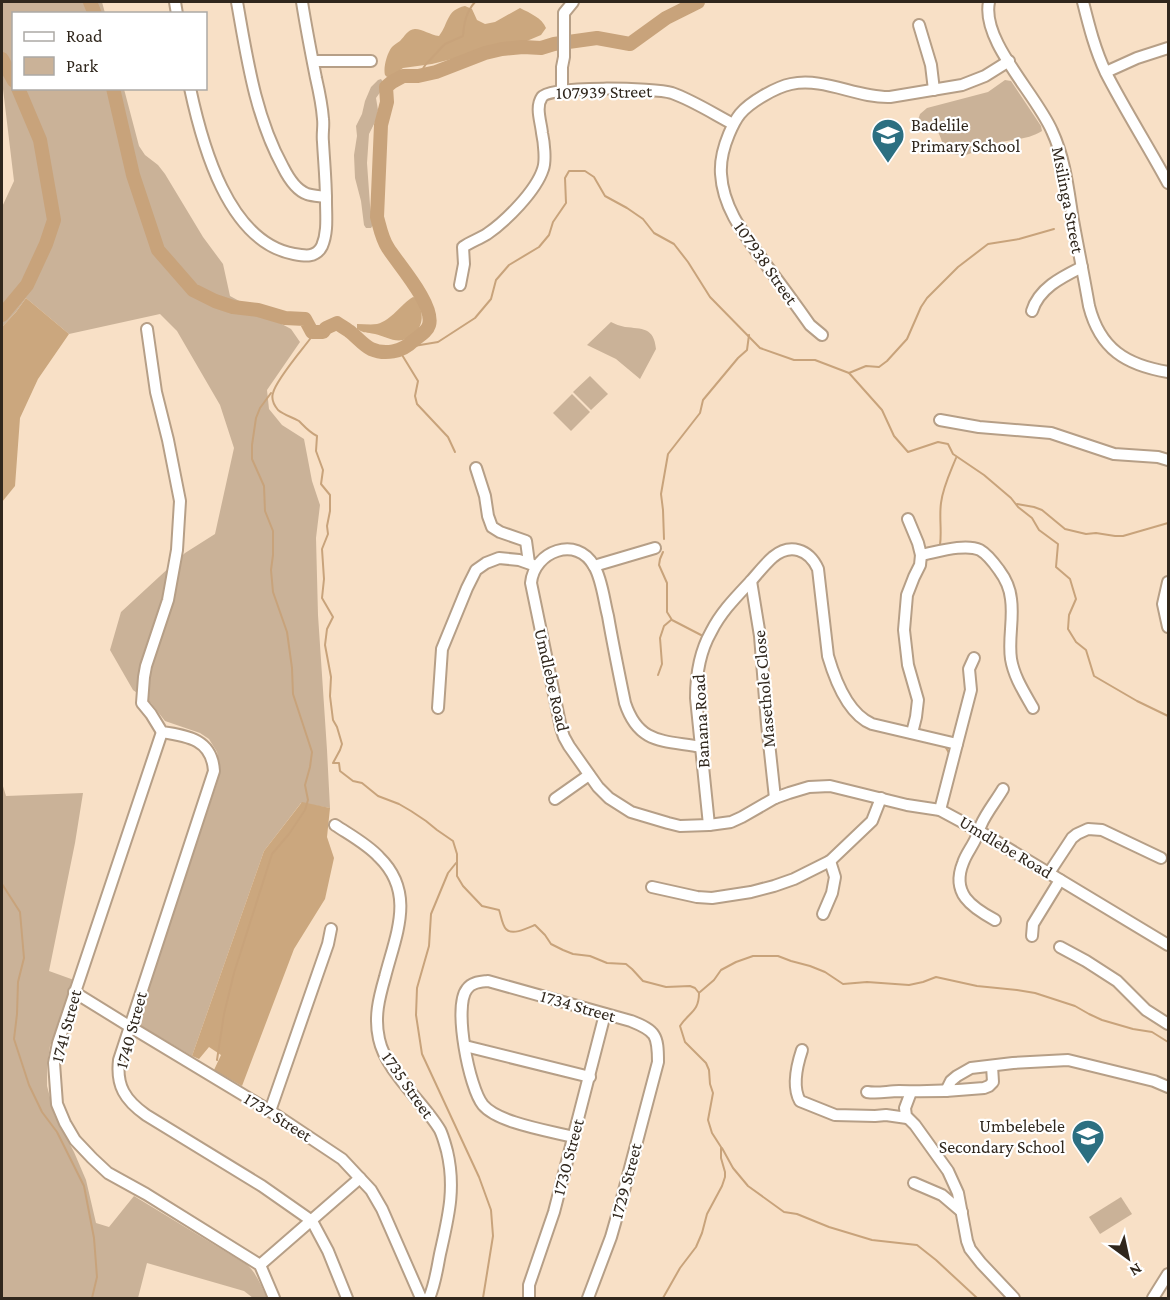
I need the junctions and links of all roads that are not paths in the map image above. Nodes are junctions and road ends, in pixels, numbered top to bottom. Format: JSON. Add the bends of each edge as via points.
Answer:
{"nodes":[{"id":1,"x":237,"y":2,"type":"edge"},
{"id":2,"x":302,"y":2,"type":"edge"},
{"id":3,"x":573,"y":2,"type":"edge"},
{"id":4,"x":989,"y":2,"type":"edge"},
{"id":5,"x":1083,"y":2,"type":"edge"},
{"id":6,"x":919,"y":25,"type":"dead end"},
{"id":7,"x":1168,"y":48,"type":"edge"},
{"id":8,"x":313,"y":61,"type":"junction"},
{"id":9,"x":371,"y":61,"type":"dead end"},
{"id":10,"x":1009,"y":61,"type":"junction"},
{"id":11,"x":1106,"y":72,"type":"junction"},
{"id":12,"x":190,"y":90,"type":"edge"},
{"id":13,"x":933,"y":90,"type":"junction"},
{"id":14,"x":561,"y":91,"type":"junction"},
{"id":15,"x":733,"y":124,"type":"junction"},
{"id":16,"x":1168,"y":181,"type":"edge"},
{"id":17,"x":326,"y":197,"type":"junction"},
{"id":18,"x":1082,"y":267,"type":"junction"},
{"id":19,"x":460,"y":285,"type":"dead end"},
{"id":20,"x":1032,"y":311,"type":"dead end"},
{"id":21,"x":147,"y":329,"type":"dead end"},
{"id":22,"x":822,"y":335,"type":"dead end"},
{"id":23,"x":1168,"y":372,"type":"edge"},
{"id":24,"x":940,"y":420,"type":"dead end"},
{"id":25,"x":1168,"y":460,"type":"edge"},
{"id":26,"x":476,"y":468,"type":"dead end"},
{"id":27,"x":909,"y":519,"type":"dead end"},
{"id":28,"x":655,"y":548,"type":"dead end"},
{"id":29,"x":921,"y":555,"type":"junction"},
{"id":30,"x":532,"y":564,"type":"junction"},
{"id":31,"x":594,"y":566,"type":"junction"},
{"id":32,"x":751,"y":581,"type":"junction"},
{"id":33,"x":1168,"y":582,"type":"edge"},
{"id":34,"x":1168,"y":627,"type":"edge"},
{"id":35,"x":974,"y":658,"type":"dead end"},
{"id":36,"x":438,"y":708,"type":"dead end"},
{"id":37,"x":1033,"y":708,"type":"dead end"},
{"id":38,"x":162,"y":732,"type":"junction"},
{"id":39,"x":912,"y":733,"type":"junction"},
{"id":40,"x":957,"y":744,"type":"junction"},
{"id":41,"x":701,"y":747,"type":"junction"},
{"id":42,"x":589,"y":775,"type":"junction"},
{"id":43,"x":1003,"y":789,"type":"dead end"},
{"id":44,"x":775,"y":798,"type":"junction"},
{"id":45,"x":881,"y":798,"type":"junction"},
{"id":46,"x":555,"y":799,"type":"dead end"},
{"id":47,"x":940,"y":810,"type":"junction"},
{"id":48,"x":335,"y":825,"type":"dead end"},
{"id":49,"x":709,"y":825,"type":"junction"},
{"id":50,"x":979,"y":831,"type":"junction"},
{"id":51,"x":1161,"y":858,"type":"dead end"},
{"id":52,"x":830,"y":861,"type":"junction"},
{"id":53,"x":1049,"y":873,"type":"junction"},
{"id":54,"x":1060,"y":880,"type":"junction"},
{"id":55,"x":652,"y":887,"type":"dead end"},
{"id":56,"x":823,"y":914,"type":"dead end"},
{"id":57,"x":996,"y":920,"type":"dead end"},
{"id":58,"x":331,"y":929,"type":"dead end"},
{"id":59,"x":1032,"y":936,"type":"dead end"},
{"id":60,"x":1168,"y":945,"type":"edge"},
{"id":61,"x":1060,"y":947,"type":"dead end"},
{"id":62,"x":74,"y":992,"type":"junction"},
{"id":63,"x":606,"y":1014,"type":"junction"},
{"id":64,"x":1168,"y":1024,"type":"edge"},
{"id":65,"x":129,"y":1026,"type":"junction"},
{"id":66,"x":465,"y":1046,"type":"junction"},
{"id":67,"x":802,"y":1050,"type":"dead end"},
{"id":68,"x":658,"y":1062,"type":"joint"},
{"id":69,"x":992,"y":1066,"type":"junction"},
{"id":70,"x":590,"y":1077,"type":"junction"},
{"id":71,"x":1168,"y":1087,"type":"edge"},
{"id":72,"x":946,"y":1091,"type":"junction"},
{"id":73,"x":867,"y":1092,"type":"dead end"},
{"id":74,"x":911,"y":1092,"type":"junction"},
{"id":75,"x":270,"y":1112,"type":"junction"},
{"id":76,"x":908,"y":1118,"type":"junction"},
{"id":77,"x":573,"y":1137,"type":"junction"},
{"id":78,"x":360,"y":1178,"type":"junction"},
{"id":79,"x":914,"y":1184,"type":"dead end"},
{"id":80,"x":962,"y":1212,"type":"junction"},
{"id":81,"x":312,"y":1221,"type":"junction"},
{"id":82,"x":260,"y":1265,"type":"junction"},
{"id":83,"x":1168,"y":1274,"type":"edge"},
{"id":84,"x":274,"y":1299,"type":"edge"},
{"id":85,"x":348,"y":1299,"type":"edge"},
{"id":86,"x":421,"y":1299,"type":"edge"},
{"id":87,"x":429,"y":1299,"type":"edge"},
{"id":88,"x":529,"y":1299,"type":"edge"},
{"id":89,"x":588,"y":1299,"type":"edge"},
{"id":90,"x":1014,"y":1299,"type":"edge"},
{"id":91,"x":1153,"y":1299,"type":"edge"}],
"edges":[{"from":1,"to":17,"type":"street","via":[[256,101],[274,151],[300,189]]},
{"from":2,"to":8,"type":"street"},
{"from":3,"to":14,"type":"street","via":[[563,17]]},
{"from":4,"to":10,"type":"street","name":"Msilinga Street","via":[[989,24]]},
{"from":5,"to":11,"type":"street"},
{"from":6,"to":13,"type":"street","via":[[931,65]]},
{"from":7,"to":11,"type":"street"},
{"from":8,"to":9,"type":"street"},
{"from":8,"to":17,"type":"street","via":[[323,118]]},
{"from":10,"to":13,"type":"street","name":"107938 Street","via":[[970,83]]},
{"from":10,"to":18,"type":"street","name":"Msilinga Street","via":[[1058,144]]},
{"from":11,"to":16,"type":"street"},
{"from":12,"to":17,"type":"street","via":[[210,162],[234,209],[260,240],[288,253],[313,255],[326,232]]},
{"from":13,"to":15,"type":"street","name":"107938 Street","via":[[880,97],[825,85],[793,84],[746,108]]},
{"from":14,"to":15,"type":"street","name":"107939 Street","via":[[643,88],[670,92]]},
{"from":14,"to":19,"type":"street","name":"107939 Street","via":[[546,93],[539,105],[544,165],[539,179],[506,220],[463,249]]},
{"from":15,"to":22,"type":"street","name":"107938 Street","via":[[720,167],[730,208],[748,240],[810,325]]},
{"from":18,"to":20,"type":"street","via":[[1052,284]]},
{"from":18,"to":23,"type":"street","name":"Msilinga Street","via":[[1092,315],[1103,338],[1133,363]]},
{"from":21,"to":38,"type":"street","via":[[156,392],[180,501],[168,600],[144,677],[142,703]]},
{"from":24,"to":25,"type":"street","via":[[1051,433],[1114,454]]},
{"from":26,"to":30,"type":"street","via":[[492,527],[526,541]]},
{"from":27,"to":29,"type":"street"},
{"from":28,"to":31,"type":"street"},
{"from":29,"to":37,"type":"street","via":[[971,548],[979,550],[996,566],[1011,599],[1010,649],[1015,675]]},
{"from":29,"to":39,"type":"street","via":[[907,595],[904,630],[918,700]]},
{"from":30,"to":31,"type":"street","via":[[554,552],[571,549]]},
{"from":30,"to":36,"type":"street","via":[[494,559],[472,577],[442,649]]},
{"from":30,"to":42,"type":"street","name":"Umdlebe Road","via":[[531,583],[561,728]]},
{"from":31,"to":41,"type":"street","via":[[632,719],[656,740]]},
{"from":32,"to":39,"type":"street","name":"Banana Road","via":[[784,551],[798,550],[810,557],[818,569],[828,656],[847,700],[863,720]]},
{"from":32,"to":41,"type":"street","name":"Banana Road","via":[[710,632],[700,658],[696,698]]},
{"from":32,"to":44,"type":"street","name":"Masethole Close"},
{"from":33,"to":34,"type":"street","via":[[1162,604]]},
{"from":35,"to":40,"type":"street","via":[[969,669],[971,690]]},
{"from":38,"to":62,"type":"street","name":"1741 Street"},
{"from":38,"to":65,"type":"street","name":"1740 Street","via":[[180,734],[205,746],[214,760],[214,771]]},
{"from":39,"to":40,"type":"street","name":"Banana Road"},
{"from":40,"to":47,"type":"street"},
{"from":41,"to":49,"type":"street","name":"Banana Road"},
{"from":42,"to":46,"type":"street"},
{"from":42,"to":49,"type":"street","name":"Umdlebe Road","via":[[604,794],[631,812],[668,824]]},
{"from":43,"to":50,"type":"street"},
{"from":44,"to":45,"type":"street","name":"Umdlebe Road","via":[[810,787],[830,786]]},
{"from":44,"to":49,"type":"street","name":"Umdlebe Road","via":[[731,822]]},
{"from":45,"to":47,"type":"street","name":"Umdlebe Road"},
{"from":45,"to":52,"type":"street","via":[[872,821]]},
{"from":47,"to":50,"type":"street","name":"Umdlebe Road"},
{"from":48,"to":87,"type":"street","name":"1735 Street","via":[[380,858],[394,876],[401,896],[377,1018],[383,1050],[440,1130],[452,1175],[442,1248]]},
{"from":50,"to":53,"type":"street","name":"Umdlebe Road"},
{"from":50,"to":57,"type":"street","via":[[963,862],[959,887],[969,902]]},
{"from":51,"to":53,"type":"street","via":[[1107,832],[1088,829],[1072,838]]},
{"from":52,"to":55,"type":"street","via":[[774,886],[712,898]]},
{"from":52,"to":56,"type":"street","via":[[835,877]]},
{"from":53,"to":54,"type":"street","name":"Umdlebe Road"},
{"from":54,"to":59,"type":"street","via":[[1033,924]]},
{"from":54,"to":60,"type":"street","name":"Umdlebe Road"},
{"from":58,"to":75,"type":"street"},
{"from":61,"to":64,"type":"street","via":[[1113,978],[1146,1010]]},
{"from":62,"to":65,"type":"street","name":"1737 Street"},
{"from":62,"to":82,"type":"street","name":"1741 Street","via":[[54,1063],[57,1104],[75,1140],[108,1173]]},
{"from":63,"to":66,"type":"street","name":"1734 Street","via":[[488,981],[479,982],[465,992],[461,1005]]},
{"from":63,"to":68,"type":"street","name":"1734 Street","via":[[651,1031],[657,1040]]},
{"from":63,"to":70,"type":"street","name":"1730 Street"},
{"from":65,"to":75,"type":"street","name":"1737 Street"},
{"from":65,"to":81,"type":"street","name":"1740 Street","via":[[118,1071],[125,1096],[133,1106]]},
{"from":66,"to":70,"type":"street"},
{"from":66,"to":77,"type":"street","via":[[473,1087],[483,1106],[512,1122]]},
{"from":67,"to":76,"type":"street","via":[[796,1067],[800,1101],[835,1115]]},
{"from":68,"to":89,"type":"street","name":"1729 Street","via":[[614,1228]]},
{"from":69,"to":71,"type":"street","via":[[1068,1060]]},
{"from":69,"to":72,"type":"street","via":[[971,1068],[957,1076]]},
{"from":69,"to":72,"type":"street","via":[[993,1082],[989,1086]]},
{"from":70,"to":77,"type":"street","name":"1730 Street"},
{"from":72,"to":74,"type":"street"},
{"from":73,"to":74,"type":"street"},
{"from":74,"to":76,"type":"street","via":[[905,1108]]},
{"from":75,"to":78,"type":"street","name":"1737 Street","via":[[342,1159]]},
{"from":76,"to":80,"type":"street","via":[[948,1171]]},
{"from":77,"to":88,"type":"street","name":"1730 Street","via":[[554,1212],[529,1285]]},
{"from":78,"to":81,"type":"street"},
{"from":78,"to":86,"type":"street","name":"1737 Street","via":[[382,1209]]},
{"from":79,"to":80,"type":"street","via":[[942,1196]]},
{"from":80,"to":90,"type":"street","via":[[970,1249]]},
{"from":81,"to":82,"type":"street"},
{"from":81,"to":85,"type":"street","name":"1740 Street"},
{"from":82,"to":84,"type":"street"},
{"from":83,"to":91,"type":"street"}]}
